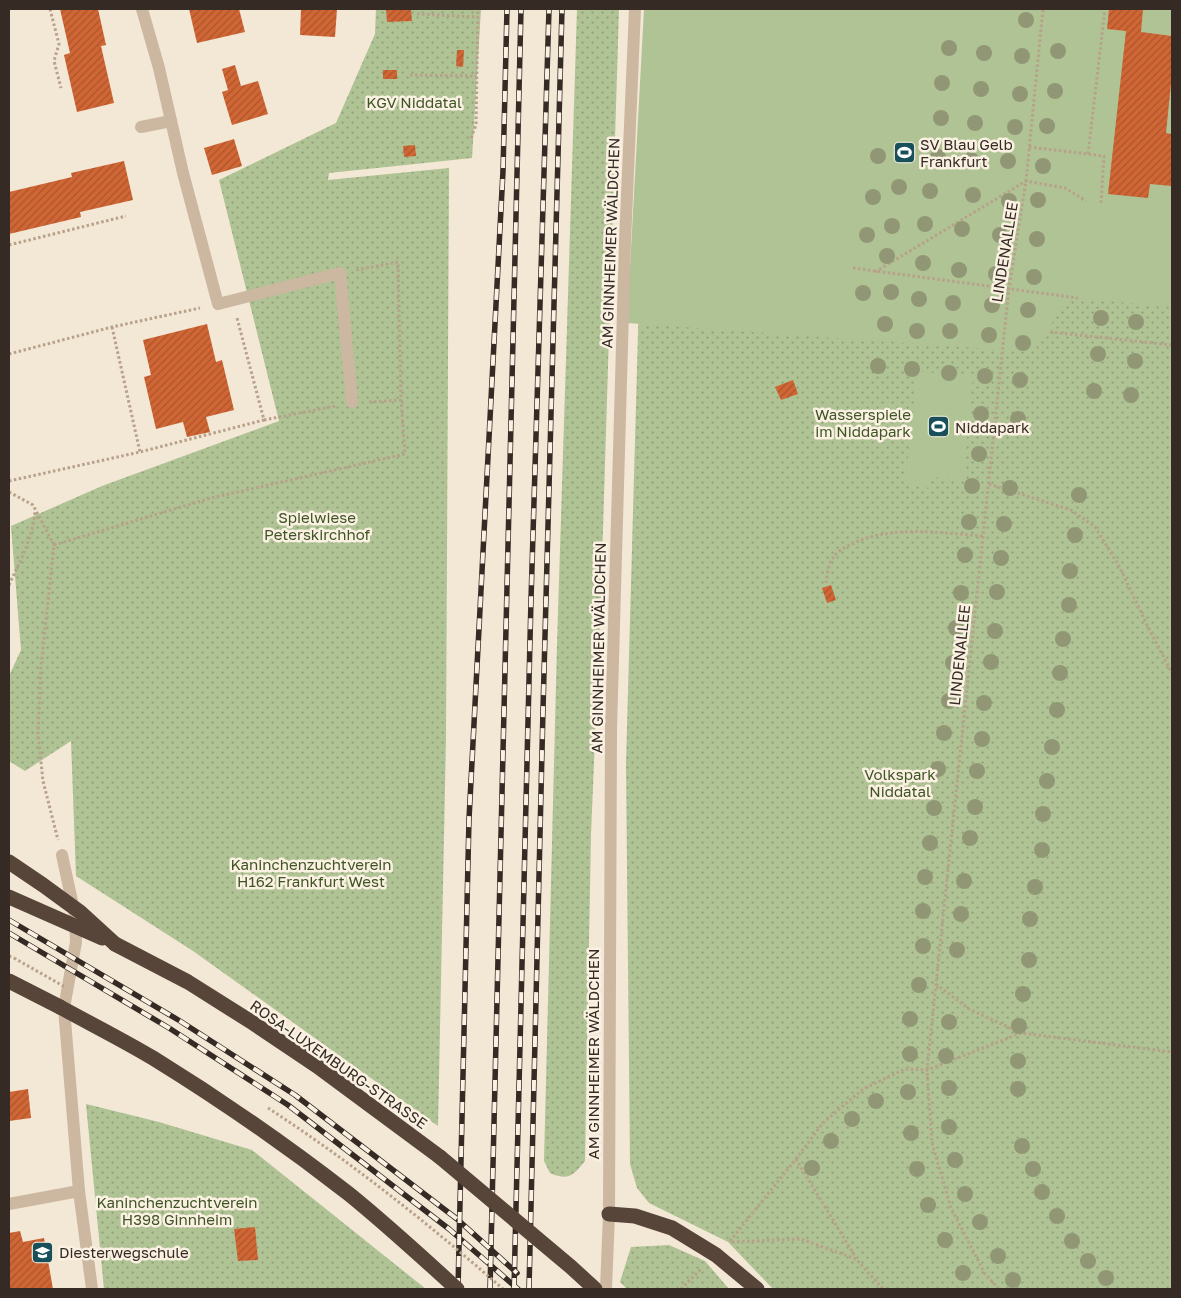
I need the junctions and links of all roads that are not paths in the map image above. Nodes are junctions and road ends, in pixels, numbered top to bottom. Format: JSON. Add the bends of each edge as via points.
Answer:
{"nodes":[{"id":1,"x":142,"y":9,"type":"edge"},
{"id":2,"x":635,"y":9,"type":"edge"},
{"id":3,"x":171,"y":121,"type":"junction"},
{"id":4,"x":141,"y":127,"type":"dead end"},
{"id":5,"x":352,"y":402,"type":"road end"},
{"id":6,"x":62,"y":855,"type":"road end"},
{"id":7,"x":9,"y":862,"type":"edge"},
{"id":8,"x":9,"y":897,"type":"edge"},
{"id":9,"x":115,"y":944,"type":"junction"},
{"id":10,"x":9,"y":981,"type":"edge"},
{"id":11,"x":79,"y":1191,"type":"junction"},
{"id":12,"x":9,"y":1204,"type":"edge"},
{"id":13,"x":609,"y":1214,"type":"junction"},
{"id":14,"x":92,"y":1289,"type":"edge"},
{"id":15,"x":457,"y":1289,"type":"edge"},
{"id":16,"x":595,"y":1289,"type":"edge"},
{"id":17,"x":606,"y":1289,"type":"edge"},
{"id":18,"x":757,"y":1289,"type":"edge"}],
"edges":[{"from":1,"to":3,"type":"street"},
{"from":2,"to":13,"type":"street","name":"AM GINNHEIMER WÄLDCHEN","via":[[611,729]]},
{"from":3,"to":4,"type":"street"},
{"from":3,"to":5,"type":"street","via":[[218,304],[340,273]]},
{"from":6,"to":11,"type":"street","via":[[75,915],[76,942],[64,1008]]},
{"from":7,"to":9,"type":"highway","bridge":true,"via":[[80,912]]},
{"from":8,"to":9,"type":"highway","name":"ROSA-LUXEMBURG-STRASSE","bridge":true},
{"from":9,"to":16,"type":"highway","name":"ROSA-LUXEMBURG-STRASSE","bridge":true,"via":[[188,982],[317,1066],[440,1157]]},
{"from":10,"to":15,"type":"highway","bridge":true,"via":[[151,1057],[264,1131],[349,1195]]},
{"from":11,"to":12,"type":"street"},
{"from":11,"to":14,"type":"street"},
{"from":13,"to":17,"type":"street","name":"AM GINNHEIMER WÄLDCHEN"},
{"from":13,"to":18,"type":"highway","via":[[635,1216],[672,1228],[716,1255]]}]}
